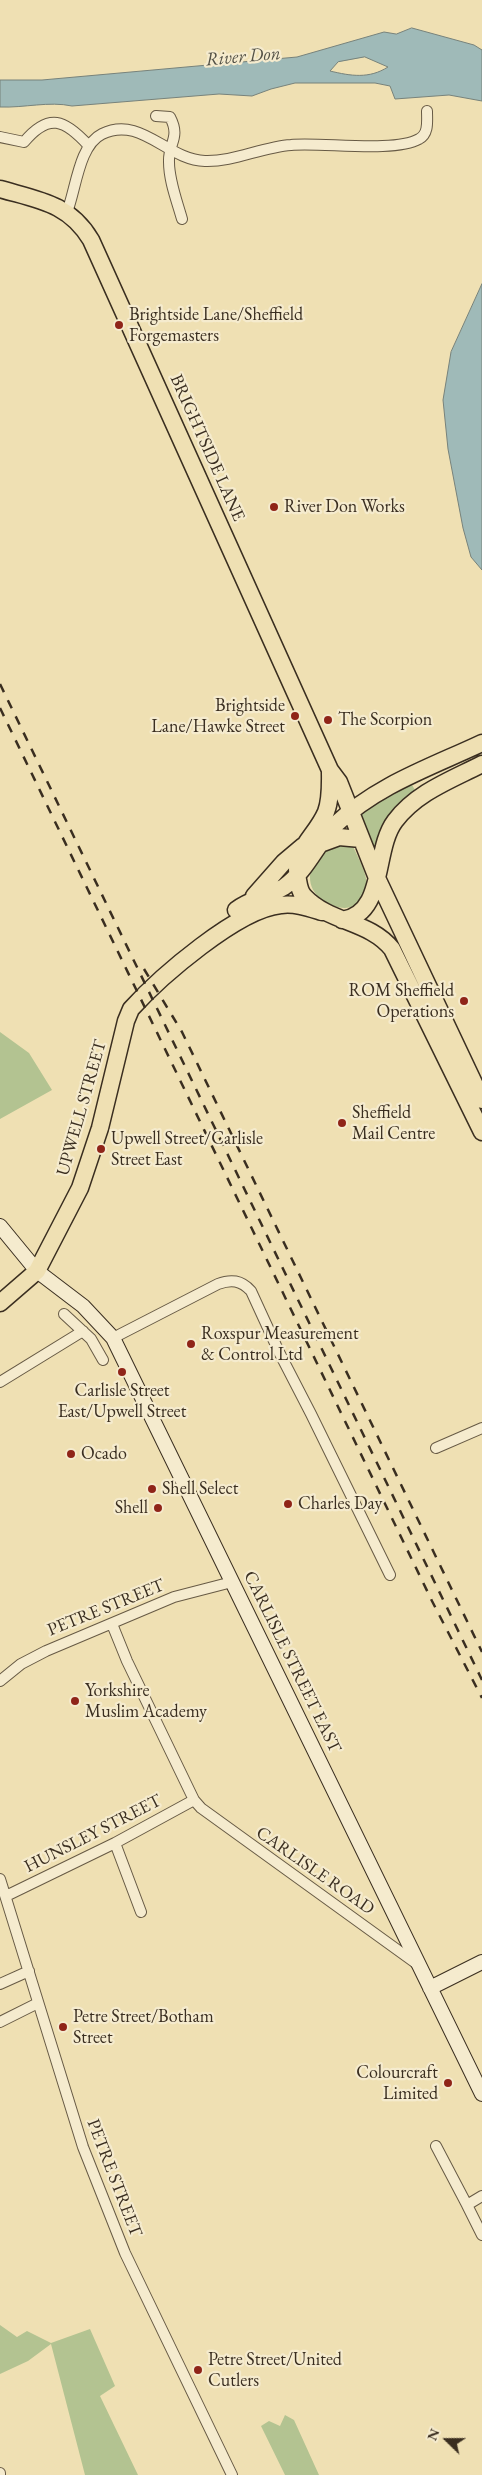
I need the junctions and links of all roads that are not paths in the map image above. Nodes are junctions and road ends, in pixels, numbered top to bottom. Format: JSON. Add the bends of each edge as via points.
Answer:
{"nodes":[{"id":1,"x":427,"y":111,"type":"dead end"},
{"id":2,"x":156,"y":116,"type":"dead end"},
{"id":3,"x":0,"y":137,"type":"edge"},
{"id":4,"x":88,"y":145,"type":"junction"},
{"id":5,"x":172,"y":150,"type":"junction"},
{"id":6,"x":0,"y":190,"type":"edge"},
{"id":7,"x":67,"y":212,"type":"junction"},
{"id":8,"x":182,"y":219,"type":"dead end"},
{"id":9,"x":482,"y":743,"type":"edge"},
{"id":10,"x":482,"y":764,"type":"edge"},
{"id":11,"x":330,"y":770,"type":"junction"},
{"id":12,"x":350,"y":812,"type":"junction"},
{"id":13,"x":361,"y":838,"type":"junction"},
{"id":14,"x":312,"y":844,"type":"junction"},
{"id":15,"x":297,"y":874,"type":"junction"},
{"id":16,"x":376,"y":878,"type":"junction"},
{"id":17,"x":240,"y":907,"type":"junction"},
{"id":18,"x":322,"y":912,"type":"junction"},
{"id":19,"x":342,"y":920,"type":"junction"},
{"id":20,"x":192,"y":954,"type":"junction"},
{"id":21,"x":482,"y":1100,"type":"edge"},
{"id":22,"x":482,"y":1132,"type":"edge"},
{"id":23,"x":0,"y":1226,"type":"edge"},
{"id":24,"x":37,"y":1272,"type":"junction"},
{"id":25,"x":0,"y":1303,"type":"edge"},
{"id":26,"x":64,"y":1314,"type":"dead end"},
{"id":27,"x":83,"y":1331,"type":"junction"},
{"id":28,"x":113,"y":1338,"type":"junction"},
{"id":29,"x":103,"y":1360,"type":"dead end"},
{"id":30,"x":0,"y":1382,"type":"edge"},
{"id":31,"x":482,"y":1428,"type":"edge"},
{"id":32,"x":436,"y":1448,"type":"dead end"},
{"id":33,"x":390,"y":1575,"type":"dead end"},
{"id":34,"x":232,"y":1582,"type":"junction"},
{"id":35,"x":112,"y":1624,"type":"junction"},
{"id":36,"x":0,"y":1681,"type":"edge"},
{"id":37,"x":194,"y":1800,"type":"junction"},
{"id":38,"x":115,"y":1842,"type":"junction"},
{"id":39,"x":0,"y":1879,"type":"edge"},
{"id":40,"x":6,"y":1896,"type":"junction"},
{"id":41,"x":141,"y":1912,"type":"dead end"},
{"id":42,"x":482,"y":1962,"type":"edge"},
{"id":43,"x":419,"y":1964,"type":"junction"},
{"id":44,"x":29,"y":1971,"type":"junction"},
{"id":45,"x":0,"y":1984,"type":"edge"},
{"id":46,"x":430,"y":1988,"type":"junction"},
{"id":47,"x":38,"y":2003,"type":"junction"},
{"id":48,"x":0,"y":2022,"type":"edge"},
{"id":49,"x":482,"y":2094,"type":"edge"},
{"id":50,"x":436,"y":2146,"type":"dead end"},
{"id":51,"x":482,"y":2196,"type":"edge"},
{"id":52,"x":467,"y":2205,"type":"junction"},
{"id":53,"x":482,"y":2235,"type":"edge"},
{"id":54,"x":232,"y":2475,"type":"edge"}],
"edges":[{"from":1,"to":5,"type":"street","via":[[426,132],[412,143],[291,145],[204,161]]},
{"from":2,"to":5,"type":"street","via":[[170,118],[175,126]]},
{"from":3,"to":4,"type":"street","via":[[24,142],[35,130],[50,122],[72,127]]},
{"from":4,"to":5,"type":"street","via":[[115,129],[148,136]]},
{"from":4,"to":7,"type":"street"},
{"from":5,"to":8,"type":"street","via":[[169,168]]},
{"from":6,"to":7,"type":"main road","name":"BRIGHTSIDE LANE","via":[[34,198]]},
{"from":7,"to":11,"type":"main road","name":"BRIGHTSIDE LANE","via":[[91,240]]},
{"from":9,"to":12,"type":"main road","via":[[388,786]]},
{"from":10,"to":16,"type":"main road","via":[[429,790],[400,816],[382,846]]},
{"from":11,"to":12,"type":"main road","name":"BRIGHTSIDE LANE"},
{"from":11,"to":14,"type":"main road","name":"BRIGHTSIDE LANE","via":[[327,810]]},
{"from":12,"to":13,"type":"main road","name":"BRIGHTSIDE LANE"},
{"from":12,"to":14,"type":"main road"},
{"from":13,"to":14,"type":"main road","via":[[339,836]]},
{"from":13,"to":16,"type":"main road"},
{"from":14,"to":15,"type":"main road","name":"BRIGHTSIDE LANE","via":[[299,856]]},
{"from":14,"to":17,"type":"main road","via":[[284,862],[260,891]]},
{"from":15,"to":17,"type":"main road","name":"UPWELL STREET","via":[[284,887]]},
{"from":15,"to":18,"type":"main road","via":[[302,895]]},
{"from":16,"to":19,"type":"main road","via":[[368,904],[351,919]]},
{"from":16,"to":21,"type":"main road"},
{"from":17,"to":20,"type":"main road","name":"UPWELL STREET"},
{"from":18,"to":19,"type":"main road"},
{"from":18,"to":20,"type":"main road","name":"UPWELL STREET","via":[[282,905],[254,912]]},
{"from":19,"to":22,"type":"main road","via":[[376,934],[394,952]]},
{"from":20,"to":24,"type":"main road","name":"UPWELL STREET","via":[[128,1014],[87,1170]]},
{"from":23,"to":24,"type":"main road","name":"CARLISLE STREET EAST"},
{"from":24,"to":25,"type":"main road","name":"UPWELL STREET"},
{"from":24,"to":28,"type":"main road","name":"CARLISLE STREET EAST","via":[[83,1306]]},
{"from":26,"to":27,"type":"street"},
{"from":27,"to":29,"type":"street"},
{"from":27,"to":30,"type":"street"},
{"from":28,"to":33,"type":"street","via":[[218,1284],[227,1281],[246,1286]]},
{"from":28,"to":34,"type":"main road","name":"CARLISLE STREET EAST"},
{"from":31,"to":32,"type":"street"},
{"from":34,"to":35,"type":"street","name":"PETRE STREET","via":[[174,1597]]},
{"from":34,"to":43,"type":"main road","name":"CARLISLE STREET EAST"},
{"from":35,"to":36,"type":"street","name":"PETRE STREET","via":[[46,1651],[21,1664]]},
{"from":35,"to":37,"type":"street","name":"CARLISLE ROAD"},
{"from":37,"to":38,"type":"street","name":"HUNSLEY STREET"},
{"from":37,"to":43,"type":"street","name":"CARLISLE ROAD","via":[[209,1816]]},
{"from":38,"to":40,"type":"street","name":"HUNSLEY STREET"},
{"from":38,"to":41,"type":"street"},
{"from":39,"to":40,"type":"street","name":"PETRE STREET"},
{"from":40,"to":44,"type":"street","name":"PETRE STREET"},
{"from":42,"to":46,"type":"main road"},
{"from":43,"to":46,"type":"main road","name":"CARLISLE STREET EAST"},
{"from":44,"to":45,"type":"street"},
{"from":44,"to":47,"type":"street","name":"PETRE STREET"},
{"from":46,"to":49,"type":"main road","name":"CARLISLE STREET EAST"},
{"from":47,"to":48,"type":"street"},
{"from":47,"to":54,"type":"street","name":"PETRE STREET","via":[[83,2147],[125,2253]]},
{"from":50,"to":52,"type":"street"},
{"from":51,"to":52,"type":"street"},
{"from":52,"to":53,"type":"street"}]}
